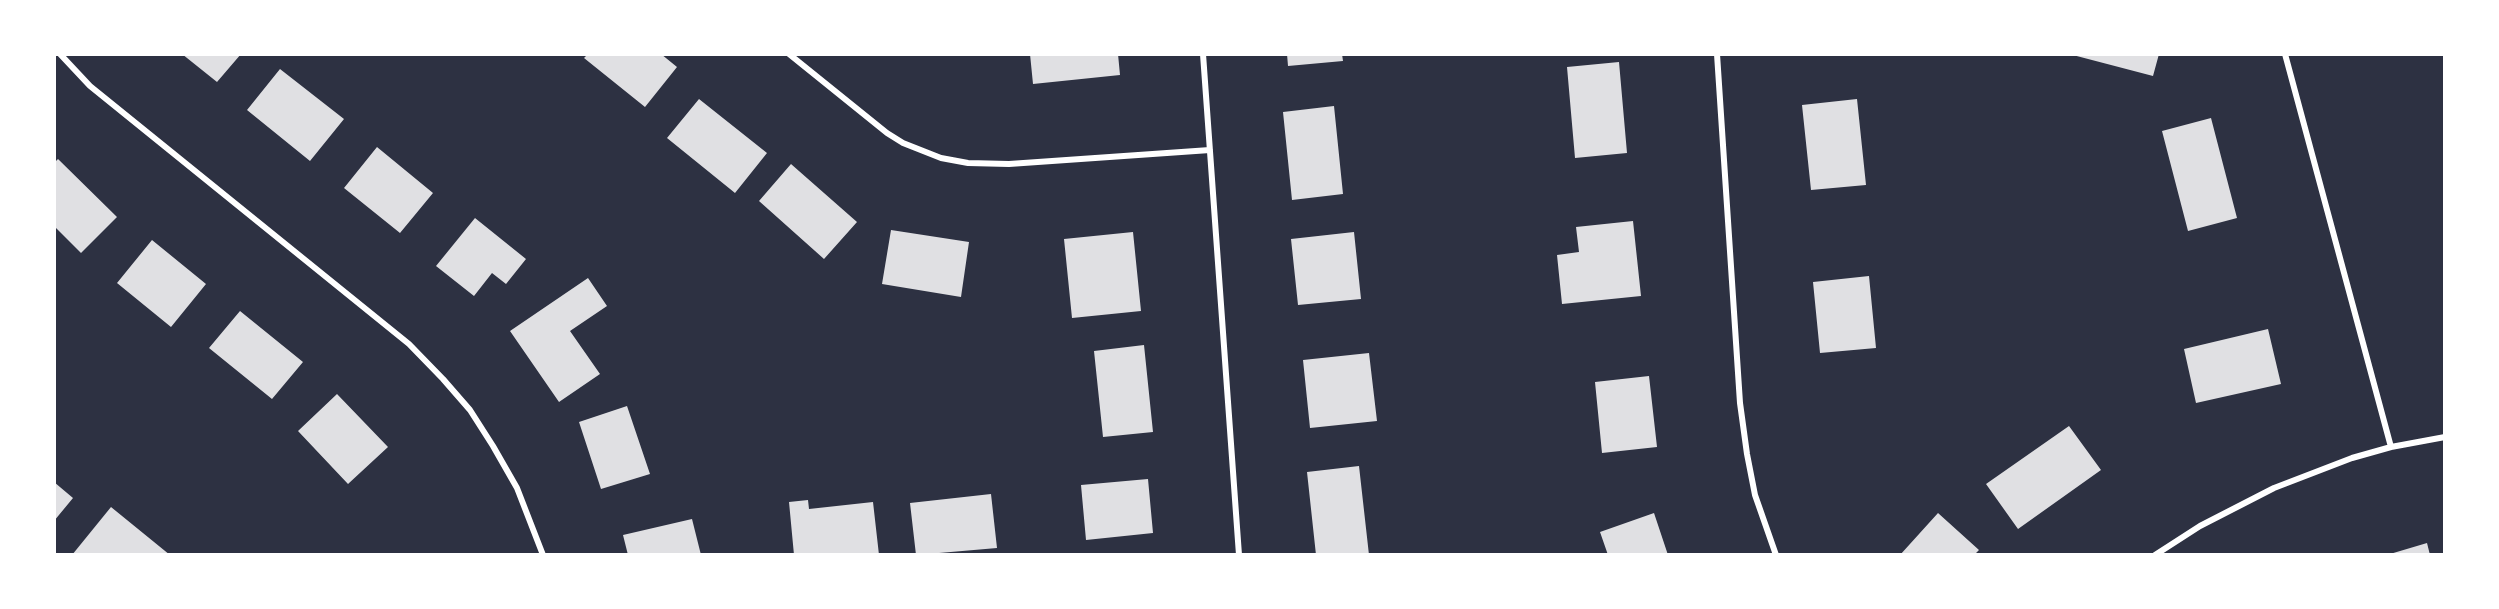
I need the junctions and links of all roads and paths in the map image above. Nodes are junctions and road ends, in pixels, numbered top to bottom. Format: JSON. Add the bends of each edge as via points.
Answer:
{"nodes":[{"id":1,"x":60,"y":54,"type":"edge"},
{"id":2,"x":789,"y":54,"type":"edge"},
{"id":3,"x":1203,"y":54,"type":"edge"},
{"id":4,"x":1717,"y":54,"type":"edge"},
{"id":5,"x":2286,"y":54,"type":"edge"},
{"id":6,"x":1210,"y":150,"type":"junction"},
{"id":7,"x":2445,"y":437,"type":"edge"},
{"id":8,"x":2391,"y":447,"type":"junction"},
{"id":9,"x":543,"y":555,"type":"edge"},
{"id":10,"x":1239,"y":555,"type":"edge"},
{"id":11,"x":1776,"y":555,"type":"edge"},
{"id":12,"x":2155,"y":555,"type":"edge"}],
"edges":[{"from":1,"to":9,"type":"street","via":[[90,86],[409,344],[443,379],[494,446],[517,488]]},
{"from":2,"to":6,"type":"street","via":[[888,133],[941,158],[968,164],[1009,164]]},
{"from":3,"to":6,"type":"street"},
{"from":4,"to":11,"type":"street","via":[[1740,404],[1755,495]]},
{"from":5,"to":8,"type":"street"},
{"from":6,"to":10,"type":"street"},
{"from":7,"to":8,"type":"street"},
{"from":8,"to":12,"type":"street","via":[[2274,488],[2200,526]]}]}
